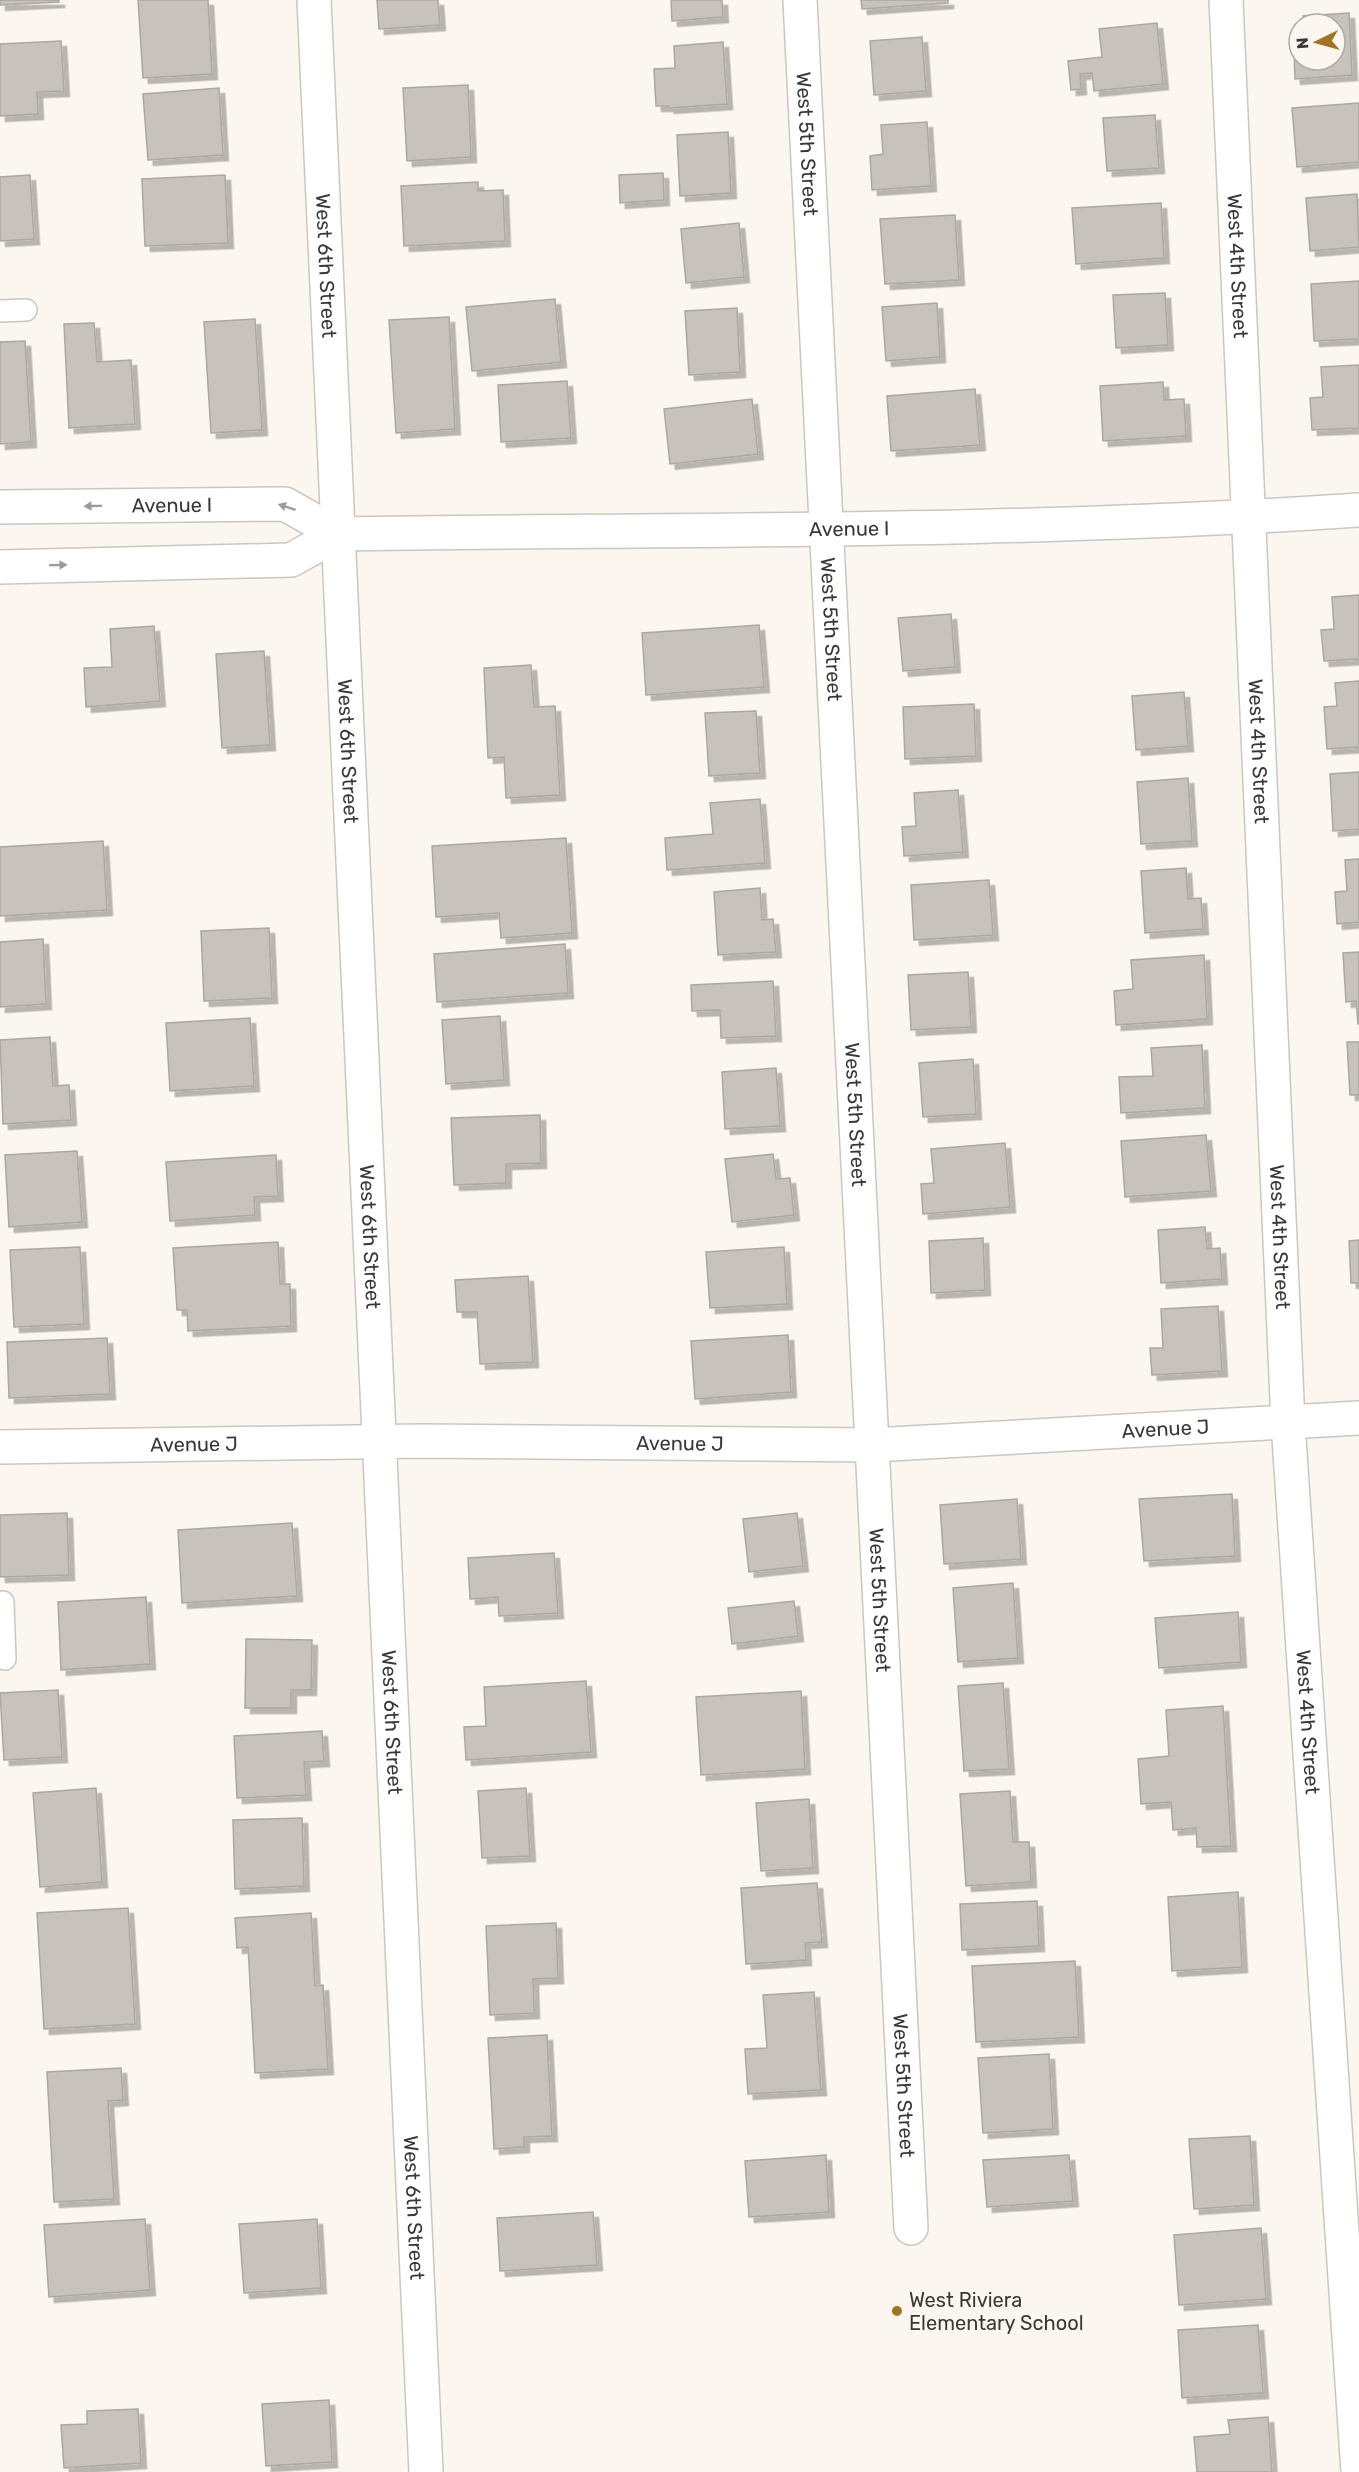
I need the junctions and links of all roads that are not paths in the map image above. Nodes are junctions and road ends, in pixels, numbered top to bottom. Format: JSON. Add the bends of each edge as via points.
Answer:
{"nodes":[{"id":1,"x":314,"y":0,"type":"edge"},
{"id":2,"x":800,"y":0,"type":"edge"},
{"id":3,"x":1226,"y":0,"type":"edge"},
{"id":4,"x":26,"y":310,"type":"dead end"},
{"id":5,"x":0,"y":312,"type":"edge"},
{"id":6,"x":0,"y":507,"type":"edge"},
{"id":7,"x":1359,"y":510,"type":"edge"},
{"id":8,"x":1247,"y":518,"type":"junction"},
{"id":9,"x":828,"y":528,"type":"junction"},
{"id":10,"x":339,"y":534,"type":"junction"},
{"id":11,"x":0,"y":567,"type":"edge"},
{"id":12,"x":1359,"y":1418,"type":"edge"},
{"id":13,"x":1288,"y":1423,"type":"junction"},
{"id":14,"x":380,"y":1442,"type":"junction"},
{"id":15,"x":872,"y":1444,"type":"junction"},
{"id":16,"x":0,"y":1447,"type":"edge"},
{"id":17,"x":3,"y":1602,"type":"dead end"},
{"id":18,"x":2,"y":1634,"type":"edge"},
{"id":19,"x":5,"y":1659,"type":"dead end"},
{"id":20,"x":911,"y":2228,"type":"dead end"},
{"id":21,"x":426,"y":2472,"type":"edge"},
{"id":22,"x":1358,"y":2472,"type":"edge"}],
"edges":[{"from":1,"to":10,"type":"street","name":"West 6th Street"},
{"from":2,"to":9,"type":"street","name":"West 5th Street"},
{"from":3,"to":8,"type":"street","name":"West 4th Street"},
{"from":4,"to":5,"type":"lane"},
{"from":10,"to":6,"type":"street","name":"Avenue I","one_way":true,"via":[[285,504]]},
{"from":7,"to":8,"type":"street","name":"Avenue I"},
{"from":8,"to":9,"type":"street","name":"Avenue I"},
{"from":8,"to":13,"type":"street","name":"West 4th Street"},
{"from":9,"to":10,"type":"street","name":"Avenue I"},
{"from":9,"to":15,"type":"street","name":"West 5th Street"},
{"from":11,"to":10,"type":"street","name":"Avenue I","one_way":true,"via":[[291,560]]},
{"from":10,"to":14,"type":"street","name":"West 6th Street"},
{"from":12,"to":13,"type":"street","name":"Avenue J"},
{"from":13,"to":15,"type":"street","name":"Avenue J"},
{"from":13,"to":22,"type":"street","name":"West 4th Street"},
{"from":14,"to":15,"type":"street","name":"Avenue J"},
{"from":14,"to":16,"type":"street","name":"Avenue J"},
{"from":14,"to":21,"type":"street","name":"West 6th Street"},
{"from":15,"to":20,"type":"street","name":"West 5th Street"},
{"from":17,"to":18,"type":"lane"},
{"from":18,"to":19,"type":"lane"}]}
